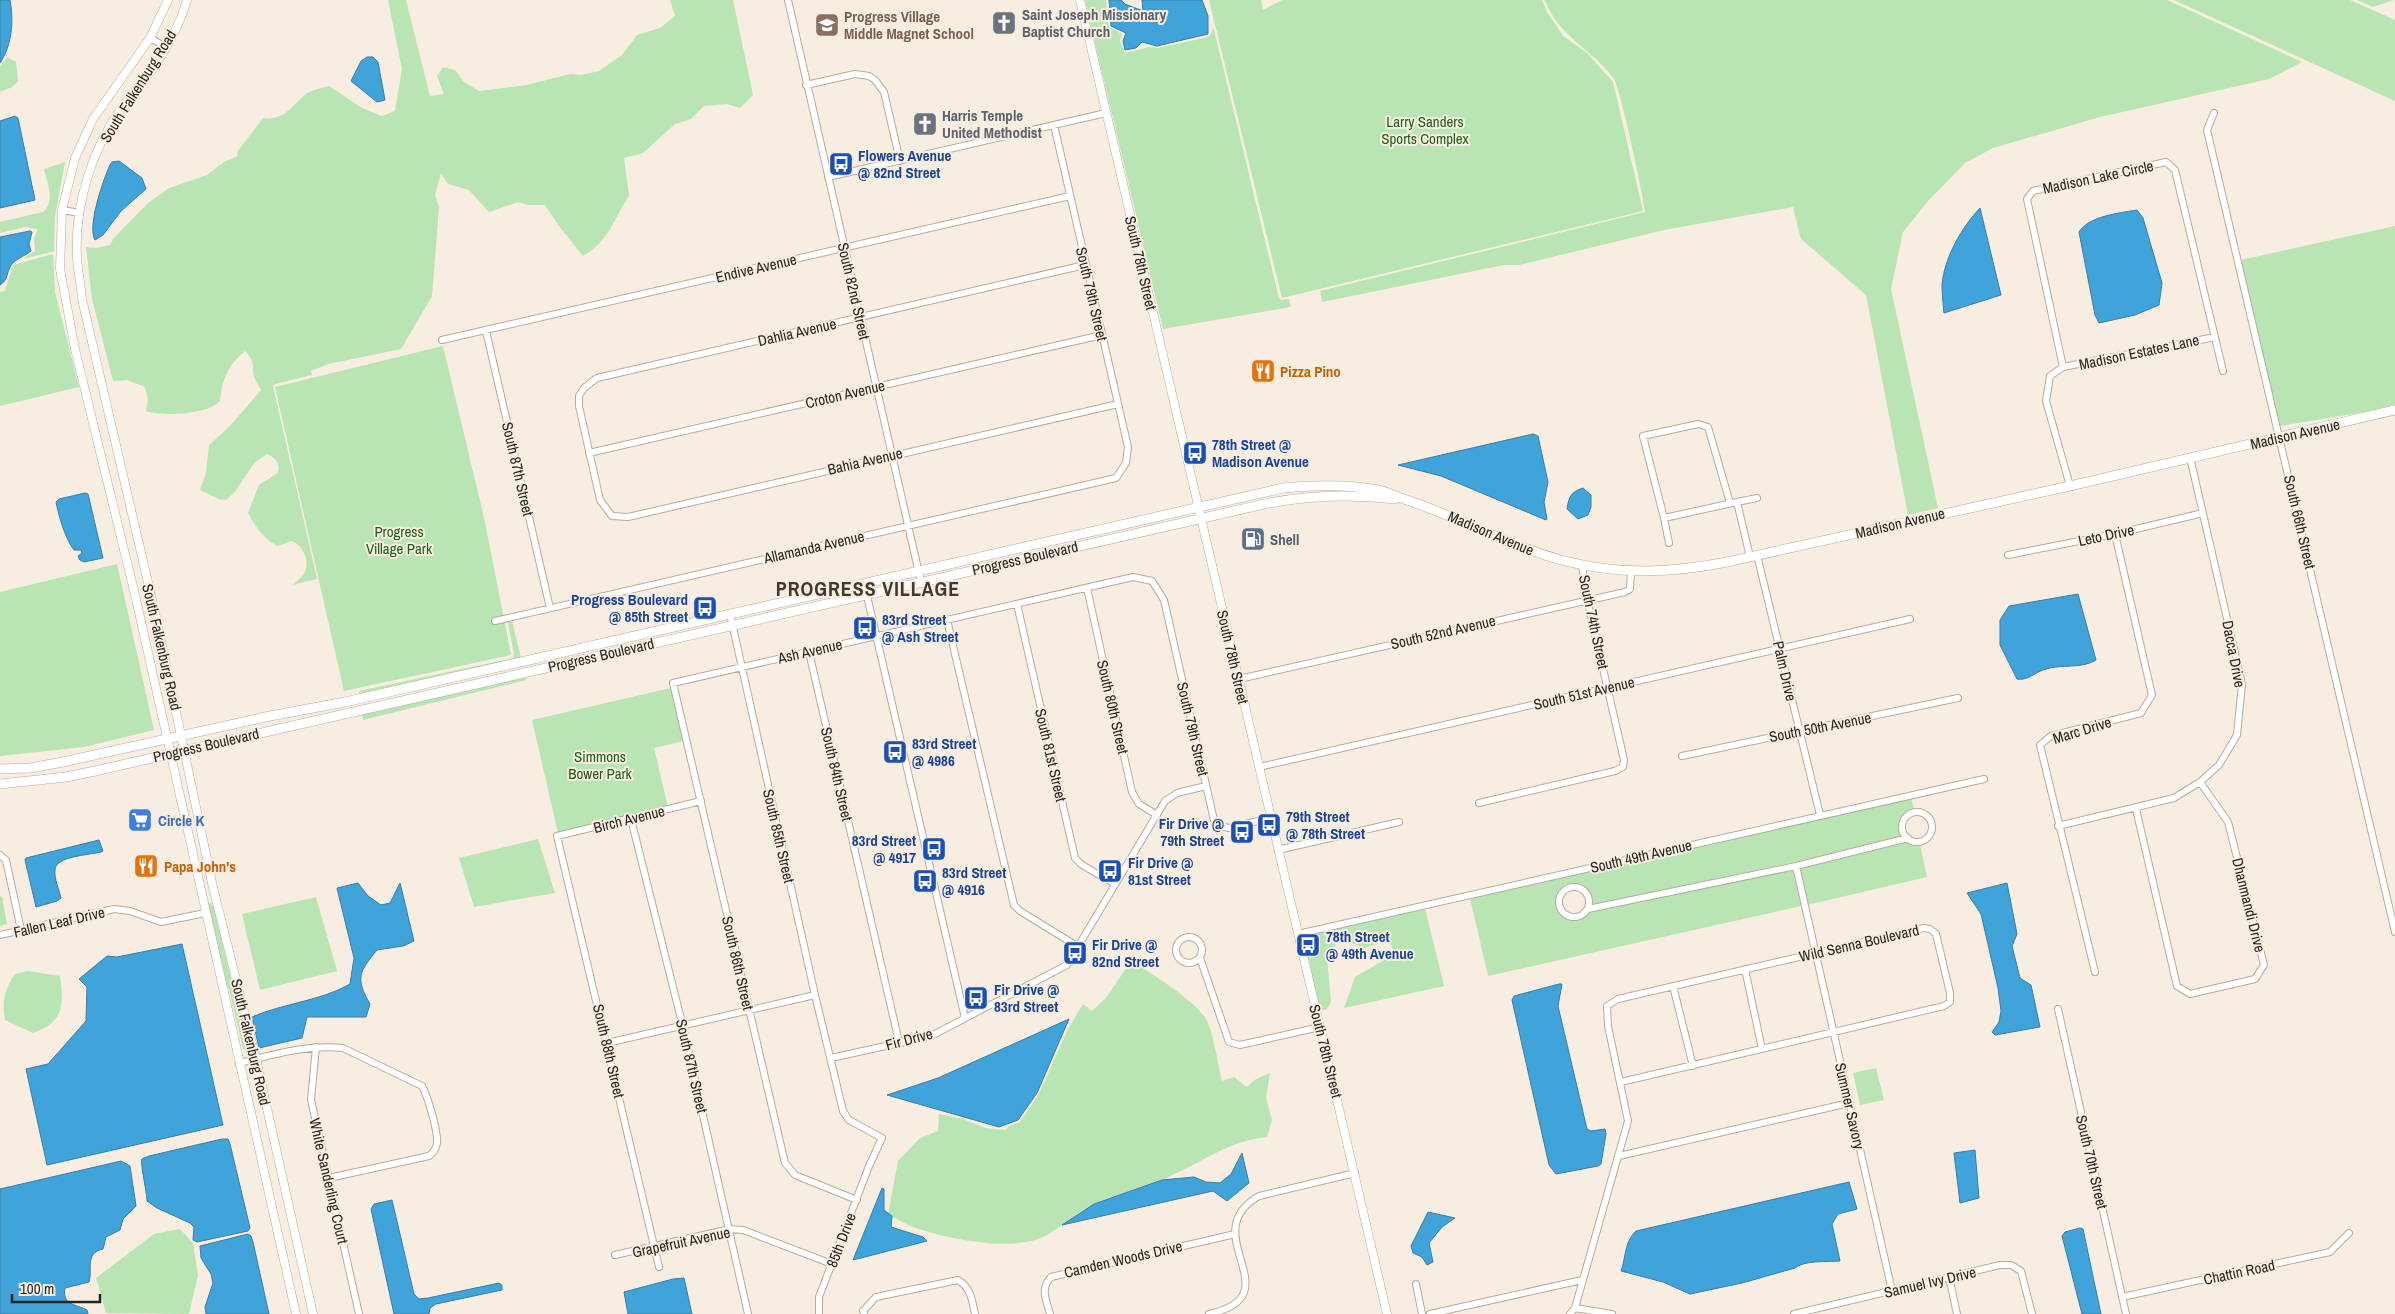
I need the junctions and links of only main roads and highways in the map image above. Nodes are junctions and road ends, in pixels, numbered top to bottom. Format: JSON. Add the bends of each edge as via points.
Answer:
{"nodes":[{"id":1,"x":2395,"y":410,"type":"edge"},
{"id":2,"x":1409,"y":501,"type":"junction"},
{"id":3,"x":1198,"y":507,"type":"joint"},
{"id":4,"x":1201,"y":518,"type":"joint"},
{"id":5,"x":1059,"y":538,"type":"junction"},
{"id":6,"x":1062,"y":550,"type":"junction"},
{"id":7,"x":585,"y":647,"type":"junction"},
{"id":8,"x":588,"y":659,"type":"junction"},
{"id":9,"x":506,"y":665,"type":"junction"},
{"id":10,"x":528,"y":672,"type":"junction"},
{"id":11,"x":419,"y":697,"type":"junction"},
{"id":12,"x":0,"y":769,"type":"edge"},
{"id":13,"x":0,"y":784,"type":"edge"}],
"edges":[{"from":1,"to":2,"type":"main road","name":"Madison Avenue","via":[[1687,570],[1631,572],[1582,565],[1549,556],[1449,514]]},
{"from":2,"to":3,"type":"main road","name":"Madison Avenue","via":[[1369,489],[1304,486]]},
{"from":2,"to":4,"type":"main road","name":"Madison Avenue","via":[[1366,496],[1301,498]]},
{"from":3,"to":5,"type":"main road","name":"Progress Boulevard"},
{"from":4,"to":6,"type":"main road","name":"Progress Boulevard"},
{"from":5,"to":6,"type":"main road"},
{"from":5,"to":7,"type":"main road","name":"Progress Boulevard"},
{"from":6,"to":8,"type":"main road","name":"Progress Boulevard"},
{"from":7,"to":8,"type":"main road"},
{"from":7,"to":9,"type":"main road","name":"Progress Boulevard"},
{"from":8,"to":10,"type":"main road","name":"Progress Boulevard"},
{"from":9,"to":10,"type":"main road","via":[[509,670]]},
{"from":9,"to":11,"type":"main road","via":[[499,673],[433,689]]},
{"from":9,"to":12,"type":"main road","name":"Progress Boulevard","via":[[63,762]]},
{"from":10,"to":11,"type":"main road","name":"Progress Boulevard"},
{"from":11,"to":13,"type":"main road","name":"Progress Boulevard","via":[[66,777]]}]}
